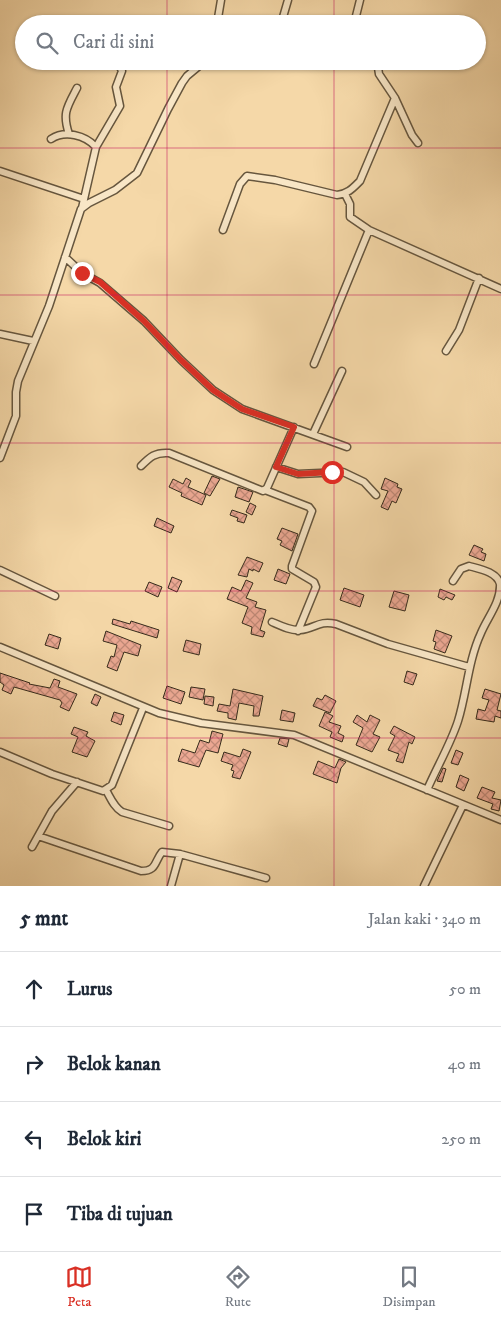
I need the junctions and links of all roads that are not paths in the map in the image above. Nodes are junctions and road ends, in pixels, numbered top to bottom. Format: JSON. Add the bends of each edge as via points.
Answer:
{"nodes":[{"id":1,"x":221,"y":0,"type":"edge"},
{"id":2,"x":288,"y":0,"type":"edge"},
{"id":3,"x":360,"y":0,"type":"edge"},
{"id":4,"x":218,"y":15,"type":"edge"},
{"id":5,"x":283,"y":15,"type":"edge"},
{"id":6,"x":356,"y":15,"type":"edge"},
{"id":7,"x":122,"y":70,"type":"edge"},
{"id":8,"x":194,"y":70,"type":"edge"},
{"id":9,"x":378,"y":70,"type":"edge"},
{"id":10,"x":77,"y":88,"type":"dead end"},
{"id":11,"x":395,"y":98,"type":"junction"},
{"id":12,"x":69,"y":134,"type":"junction"},
{"id":13,"x":51,"y":139,"type":"dead end"},
{"id":14,"x":418,"y":143,"type":"dead end"},
{"id":15,"x":96,"y":147,"type":"junction"},
{"id":16,"x":0,"y":171,"type":"edge"},
{"id":17,"x":346,"y":194,"type":"junction"},
{"id":18,"x":84,"y":199,"type":"junction"},
{"id":19,"x":82,"y":209,"type":"junction"},
{"id":20,"x":222,"y":230,"type":"dead end"},
{"id":21,"x":369,"y":230,"type":"junction"},
{"id":22,"x":65,"y":257,"type":"junction"},
{"id":23,"x":479,"y":278,"type":"junction"},
{"id":24,"x":501,"y":289,"type":"edge"},
{"id":25,"x":0,"y":334,"type":"edge"},
{"id":26,"x":33,"y":341,"type":"junction"},
{"id":27,"x":446,"y":351,"type":"dead end"},
{"id":28,"x":314,"y":364,"type":"dead end"},
{"id":29,"x":342,"y":371,"type":"dead end"},
{"id":30,"x":294,"y":427,"type":"junction"},
{"id":31,"x":313,"y":434,"type":"junction"},
{"id":32,"x":347,"y":447,"type":"dead end"},
{"id":33,"x":0,"y":458,"type":"edge"},
{"id":34,"x":141,"y":466,"type":"dead end"},
{"id":35,"x":276,"y":467,"type":"junction"},
{"id":36,"x":265,"y":490,"type":"junction"},
{"id":37,"x":376,"y":495,"type":"dead end"},
{"id":38,"x":0,"y":570,"type":"edge"},
{"id":39,"x":452,"y":582,"type":"dead end"},
{"id":40,"x":55,"y":596,"type":"dead end"},
{"id":41,"x":272,"y":622,"type":"dead end"},
{"id":42,"x":298,"y":631,"type":"junction"},
{"id":43,"x":0,"y":647,"type":"edge"},
{"id":44,"x":469,"y":667,"type":"junction"},
{"id":45,"x":143,"y":708,"type":"junction"},
{"id":46,"x":0,"y":752,"type":"edge"},
{"id":47,"x":77,"y":782,"type":"junction"},
{"id":48,"x":106,"y":790,"type":"junction"},
{"id":49,"x":427,"y":790,"type":"junction"},
{"id":50,"x":463,"y":805,"type":"junction"},
{"id":51,"x":501,"y":820,"type":"edge"},
{"id":52,"x":169,"y":826,"type":"dead end"},
{"id":53,"x":38,"y":836,"type":"junction"},
{"id":54,"x":32,"y":847,"type":"dead end"},
{"id":55,"x":180,"y":854,"type":"junction"},
{"id":56,"x":266,"y":878,"type":"dead end"},
{"id":57,"x":171,"y":886,"type":"edge"},
{"id":58,"x":424,"y":886,"type":"edge"}],
"edges":[{"from":1,"to":4,"type":"street"},
{"from":2,"to":5,"type":"street"},
{"from":3,"to":6,"type":"street"},
{"from":7,"to":15,"type":"street","via":[[116,87],[120,106]]},
{"from":8,"to":19,"type":"street","via":[[182,83],[137,173]]},
{"from":9,"to":11,"type":"street"},
{"from":10,"to":12,"type":"street","via":[[65,114]]},
{"from":11,"to":14,"type":"street"},
{"from":11,"to":17,"type":"street","via":[[360,180]]},
{"from":12,"to":13,"type":"street"},
{"from":12,"to":15,"type":"street","via":[[88,140]]},
{"from":15,"to":18,"type":"street"},
{"from":16,"to":18,"type":"street"},
{"from":17,"to":20,"type":"street","via":[[337,195],[247,176],[240,184]]},
{"from":17,"to":21,"type":"street","via":[[352,220]]},
{"from":18,"to":19,"type":"street"},
{"from":19,"to":22,"type":"street"},
{"from":21,"to":23,"type":"street"},
{"from":21,"to":28,"type":"street"},
{"from":22,"to":26,"type":"street"},
{"from":22,"to":30,"type":"street","via":[[82,273],[100,282],[138,316],[213,390],[242,409]]},
{"from":23,"to":24,"type":"street"},
{"from":23,"to":27,"type":"street","via":[[459,330]]},
{"from":25,"to":26,"type":"street"},
{"from":26,"to":33,"type":"street","via":[[18,381],[16,416]]},
{"from":29,"to":31,"type":"street"},
{"from":30,"to":31,"type":"street"},
{"from":30,"to":35,"type":"street"},
{"from":31,"to":32,"type":"street"},
{"from":34,"to":36,"type":"street","via":[[151,455],[169,452]]},
{"from":35,"to":36,"type":"street"},
{"from":35,"to":37,"type":"street","via":[[298,474],[343,472],[364,482]]},
{"from":36,"to":42,"type":"street","via":[[312,511],[292,566],[316,587]]},
{"from":38,"to":40,"type":"street"},
{"from":39,"to":44,"type":"street","via":[[461,569],[469,566],[491,573],[498,578],[500,585],[496,606],[481,632]]},
{"from":41,"to":42,"type":"street"},
{"from":42,"to":44,"type":"street","via":[[328,622],[388,644]]},
{"from":43,"to":45,"type":"street"},
{"from":44,"to":49,"type":"street","via":[[458,721]]},
{"from":45,"to":48,"type":"street","via":[[112,786]]},
{"from":45,"to":49,"type":"street","via":[[201,723],[294,735]]},
{"from":46,"to":47,"type":"street"},
{"from":47,"to":48,"type":"street"},
{"from":47,"to":53,"type":"street","via":[[52,811]]},
{"from":48,"to":52,"type":"street","via":[[122,812]]},
{"from":49,"to":50,"type":"street"},
{"from":50,"to":51,"type":"street"},
{"from":50,"to":58,"type":"street"},
{"from":53,"to":54,"type":"street"},
{"from":53,"to":55,"type":"street","via":[[141,871],[152,869],[162,852]]},
{"from":55,"to":56,"type":"street"},
{"from":55,"to":57,"type":"street"}]}
